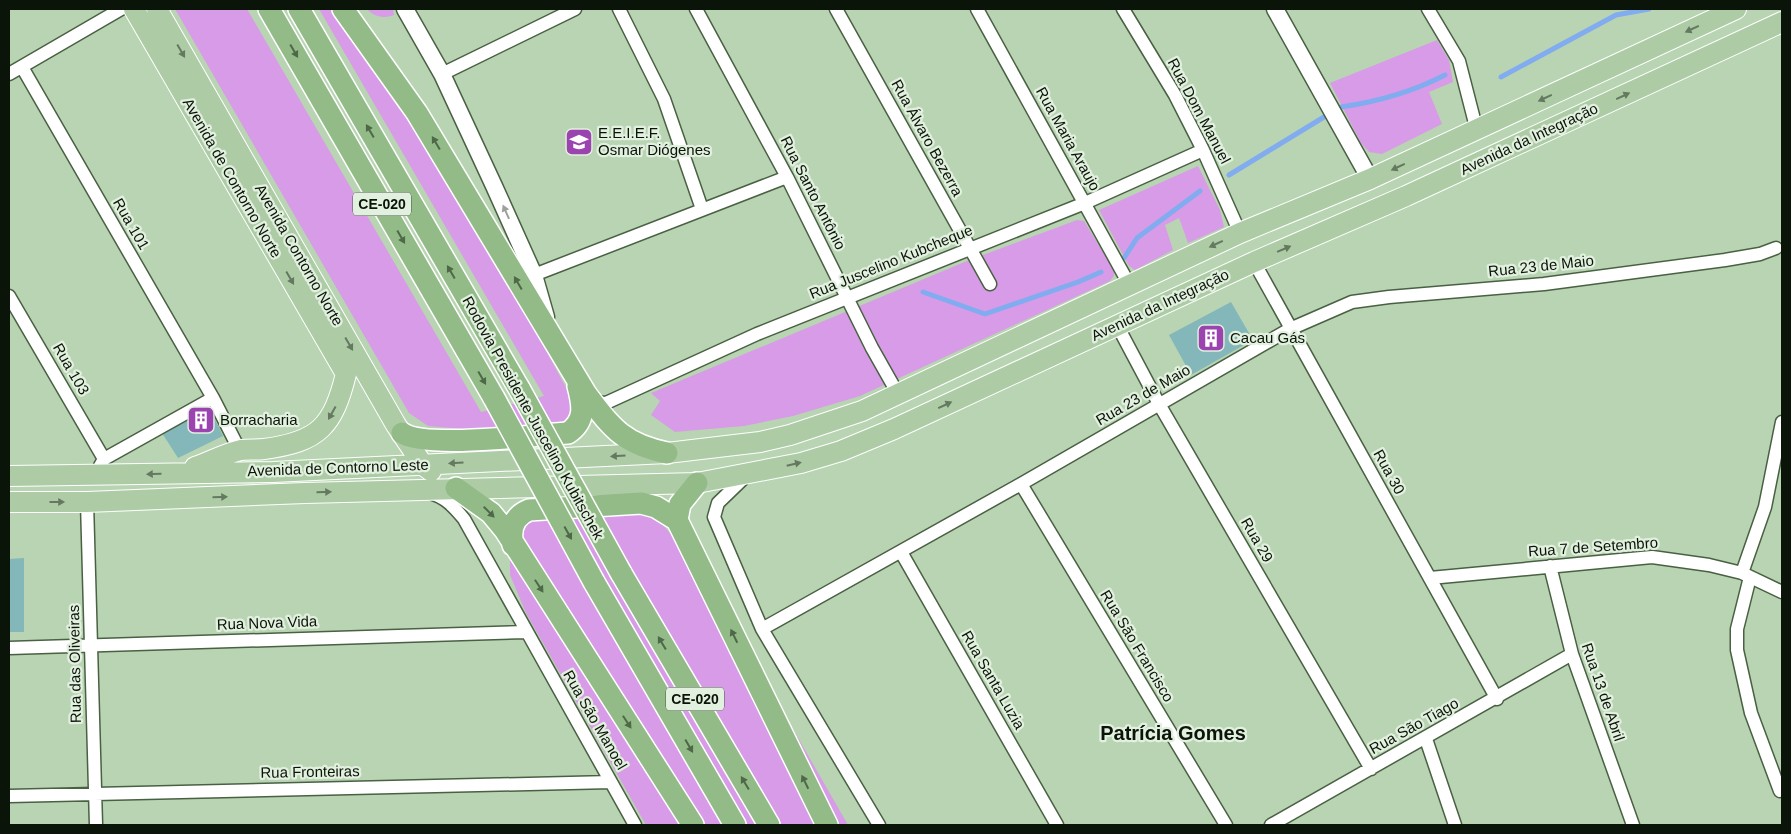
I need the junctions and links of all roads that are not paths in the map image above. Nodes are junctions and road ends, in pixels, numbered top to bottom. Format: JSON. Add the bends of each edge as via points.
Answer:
{"nodes":[{"id":1,"x":121,"y":9,"type":"edge"},
{"id":2,"x":134,"y":9,"type":"edge"},
{"id":3,"x":157,"y":9,"type":"edge"},
{"id":4,"x":269,"y":9,"type":"edge"},
{"id":5,"x":300,"y":9,"type":"edge"},
{"id":6,"x":344,"y":9,"type":"edge"},
{"id":7,"x":405,"y":9,"type":"edge"},
{"id":8,"x":575,"y":9,"type":"edge"},
{"id":9,"x":619,"y":9,"type":"edge"},
{"id":10,"x":696,"y":9,"type":"edge"},
{"id":11,"x":836,"y":9,"type":"edge"},
{"id":12,"x":977,"y":9,"type":"edge"},
{"id":13,"x":1123,"y":9,"type":"edge"},
{"id":14,"x":1275,"y":9,"type":"edge"},
{"id":15,"x":1428,"y":9,"type":"edge"},
{"id":16,"x":1736,"y":9,"type":"edge"},
{"id":17,"x":549,"y":14,"type":"edge"},
{"id":18,"x":1782,"y":22,"type":"edge"},
{"id":19,"x":22,"y":67,"type":"junction"},
{"id":20,"x":9,"y":74,"type":"edge"},
{"id":21,"x":442,"y":74,"type":"junction"},
{"id":22,"x":1518,"y":111,"type":"junction"},
{"id":23,"x":1477,"y":130,"type":"junction"},
{"id":24,"x":1529,"y":139,"type":"junction"},
{"id":25,"x":1443,"y":146,"type":"junction"},
{"id":26,"x":1203,"y":150,"type":"junction"},
{"id":27,"x":1454,"y":175,"type":"junction"},
{"id":28,"x":787,"y":177,"type":"junction"},
{"id":29,"x":1370,"y":180,"type":"junction"},
{"id":30,"x":1085,"y":203,"type":"junction"},
{"id":31,"x":702,"y":210,"type":"junction"},
{"id":32,"x":1240,"y":233,"type":"junction"},
{"id":33,"x":971,"y":248,"type":"junction"},
{"id":34,"x":1776,"y":248,"type":"dead end"},
{"id":35,"x":1254,"y":262,"type":"junction"},
{"id":36,"x":534,"y":275,"type":"junction"},
{"id":37,"x":990,"y":284,"type":"dead end"},
{"id":38,"x":1129,"y":284,"type":"junction"},
{"id":39,"x":9,"y":296,"type":"edge"},
{"id":40,"x":848,"y":296,"type":"junction"},
{"id":41,"x":1117,"y":325,"type":"junction"},
{"id":42,"x":1290,"y":329,"type":"junction"},
{"id":43,"x":553,"y":340,"type":"junction"},
{"id":44,"x":353,"y":369,"type":"junction"},
{"id":45,"x":578,"y":382,"type":"junction"},
{"id":46,"x":898,"y":394,"type":"junction"},
{"id":47,"x":213,"y":398,"type":"junction"},
{"id":48,"x":592,"y":402,"type":"junction"},
{"id":49,"x":1159,"y":404,"type":"junction"},
{"id":50,"x":1782,"y":422,"type":"edge"},
{"id":51,"x":402,"y":433,"type":"junction"},
{"id":52,"x":303,"y":441,"type":"junction"},
{"id":53,"x":265,"y":449,"type":"junction"},
{"id":54,"x":240,"y":450,"type":"junction"},
{"id":55,"x":667,"y":453,"type":"junction"},
{"id":56,"x":104,"y":459,"type":"junction"},
{"id":57,"x":423,"y":465,"type":"junction"},
{"id":58,"x":273,"y":472,"type":"junction"},
{"id":59,"x":179,"y":473,"type":"junction"},
{"id":60,"x":747,"y":475,"type":"junction"},
{"id":61,"x":9,"y":476,"type":"edge"},
{"id":62,"x":94,"y":476,"type":"junction"},
{"id":63,"x":698,"y":483,"type":"junction"},
{"id":64,"x":1021,"y":484,"type":"junction"},
{"id":65,"x":456,"y":488,"type":"junction"},
{"id":66,"x":512,"y":488,"type":"joint"},
{"id":67,"x":416,"y":489,"type":"junction"},
{"id":68,"x":9,"y":502,"type":"edge"},
{"id":69,"x":87,"y":502,"type":"junction"},
{"id":70,"x":677,"y":520,"type":"junction"},
{"id":71,"x":513,"y":544,"type":"junction"},
{"id":72,"x":901,"y":552,"type":"junction"},
{"id":73,"x":1550,"y":566,"type":"junction"},
{"id":74,"x":1746,"y":575,"type":"junction"},
{"id":75,"x":1430,"y":578,"type":"junction"},
{"id":76,"x":1782,"y":592,"type":"edge"},
{"id":77,"x":762,"y":628,"type":"junction"},
{"id":78,"x":526,"y":632,"type":"junction"},
{"id":79,"x":92,"y":645,"type":"junction"},
{"id":80,"x":9,"y":648,"type":"edge"},
{"id":81,"x":1572,"y":654,"type":"junction"},
{"id":82,"x":1497,"y":699,"type":"junction"},
{"id":83,"x":1426,"y":739,"type":"junction"},
{"id":84,"x":1371,"y":769,"type":"junction"},
{"id":85,"x":611,"y":782,"type":"junction"},
{"id":86,"x":1780,"y":791,"type":"dead end"},
{"id":87,"x":93,"y":792,"type":"junction"},
{"id":88,"x":9,"y":796,"type":"edge"},
{"id":89,"x":96,"y":825,"type":"edge"},
{"id":90,"x":635,"y":825,"type":"edge"},
{"id":91,"x":692,"y":825,"type":"edge"},
{"id":92,"x":735,"y":825,"type":"edge"},
{"id":93,"x":770,"y":825,"type":"edge"},
{"id":94,"x":827,"y":825,"type":"edge"},
{"id":95,"x":879,"y":825,"type":"edge"},
{"id":96,"x":1057,"y":825,"type":"edge"},
{"id":97,"x":1226,"y":825,"type":"edge"},
{"id":98,"x":1271,"y":825,"type":"edge"},
{"id":99,"x":1456,"y":825,"type":"edge"},
{"id":100,"x":1633,"y":825,"type":"edge"}],
"edges":[{"from":1,"to":19,"type":"street"},
{"from":2,"to":44,"type":"main road","name":"Avenida de Contorno Norte","one_way":true},
{"from":3,"to":44,"type":"main road","name":"Avenida Contorno Norte","one_way":true},
{"from":4,"to":92,"type":"highway","name":"Rodovia Presidente Juscelino Kubitschek","number":"CE-020","one_way":true,"bridge":true},
{"from":93,"to":5,"type":"highway","name":"Rodovia Presidente Juscelino Kubitschek","number":"CE-020","one_way":true,"bridge":true,"via":[[621,573],[520,390]]},
{"from":43,"to":6,"type":"highway","one_way":true,"via":[[417,113]]},
{"from":7,"to":21,"type":"street"},
{"from":8,"to":17,"type":"street"},
{"from":9,"to":31,"type":"street","via":[[664,99]]},
{"from":10,"to":28,"type":"street","name":"Rua Santo Antônio"},
{"from":11,"to":33,"type":"street","name":"Rua Álvaro Bezerra"},
{"from":12,"to":30,"type":"street","name":"Rua Maria Araujo"},
{"from":13,"to":26,"type":"street","name":"Rua Dom Manuel","via":[[1175,95]]},
{"from":14,"to":29,"type":"street"},
{"from":15,"to":23,"type":"street","via":[[1459,61]]},
{"from":16,"to":22,"type":"main road","name":"Avenida da Integração","one_way":true},
{"from":17,"to":21,"type":"street"},
{"from":24,"to":18,"type":"main road","name":"Avenida da Integração","one_way":true},
{"from":19,"to":20,"type":"street"},
{"from":19,"to":47,"type":"street","name":"Rua 101"},
{"from":36,"to":21,"type":"street","one_way":true},
{"from":22,"to":23,"type":"main road","name":"Avenida da Integração"},
{"from":22,"to":24,"type":"main road"},
{"from":23,"to":25,"type":"main road","name":"Avenida da Integração"},
{"from":24,"to":27,"type":"main road","name":"Avenida da Integração"},
{"from":25,"to":27,"type":"main road"},
{"from":25,"to":29,"type":"main road","name":"Avenida da Integração","one_way":true},
{"from":26,"to":30,"type":"street","name":"Rua Juscelino Kubcheque"},
{"from":26,"to":32,"type":"street","name":"Rua Dom Manuel"},
{"from":35,"to":27,"type":"main road","name":"Avenida da Integração","one_way":true},
{"from":28,"to":31,"type":"street"},
{"from":28,"to":40,"type":"street","name":"Rua Santo Antônio"},
{"from":29,"to":32,"type":"main road","name":"Avenida da Integração"},
{"from":30,"to":33,"type":"street","name":"Rua Juscelino Kubcheque"},
{"from":30,"to":38,"type":"street","name":"Rua Maria Araujo"},
{"from":31,"to":36,"type":"street"},
{"from":32,"to":38,"type":"main road","name":"Avenida da Integração","one_way":true},
{"from":33,"to":37,"type":"street","name":"Rua Álvaro Bezerra"},
{"from":33,"to":40,"type":"street","name":"Rua Juscelino Kubcheque"},
{"from":34,"to":42,"type":"street","name":"Rua 23 de Maio","via":[[1725,260],[1544,284],[1352,302]]},
{"from":35,"to":41,"type":"main road","name":"Avenida da Integração"},
{"from":35,"to":42,"type":"street","name":"Rua 30"},
{"from":36,"to":43,"type":"street"},
{"from":38,"to":46,"type":"main road","name":"Avenida da Integração"},
{"from":39,"to":56,"type":"street","name":"Rua 103"},
{"from":40,"to":46,"type":"street","name":"Rua Santo Antônio"},
{"from":40,"to":48,"type":"street","name":"Rua Juscelino Kubcheque","via":[[606,403]]},
{"from":41,"to":49,"type":"street","name":"Rua 29"},
{"from":60,"to":41,"type":"main road","name":"Avenida da Integração","one_way":true,"via":[[841,450],[894,429]]},
{"from":42,"to":49,"type":"street","name":"Rua 23 de Maio"},
{"from":42,"to":75,"type":"street","name":"Rua 30"},
{"from":43,"to":45,"type":"highway"},
{"from":44,"to":51,"type":"main road","name":"Avenida Contorno Norte"},
{"from":44,"to":52,"type":"main road","one_way":true,"via":[[333,414],[320,430]]},
{"from":45,"to":48,"type":"highway"},
{"from":45,"to":51,"type":"highway","via":[[583,405],[581,421],[568,433],[440,441],[418,440]]},
{"from":46,"to":55,"type":"main road","name":"Avenida da Integração","via":[[790,435],[713,450]]},
{"from":47,"to":54,"type":"street","name":"Rua 101"},
{"from":47,"to":56,"type":"street"},
{"from":48,"to":55,"type":"highway","via":[[618,432],[631,441],[643,448]]},
{"from":49,"to":64,"type":"street","name":"Rua 23 de Maio"},
{"from":49,"to":84,"type":"street","name":"Rua 29"},
{"from":50,"to":74,"type":"street","via":[[1765,506]]},
{"from":51,"to":57,"type":"main road","name":"Avenida Contorno Norte"},
{"from":52,"to":53,"type":"main road"},
{"from":52,"to":58,"type":"main road","via":[[281,459]]},
{"from":53,"to":54,"type":"main road"},
{"from":53,"to":58,"type":"main road","via":[[271,453]]},
{"from":54,"to":59,"type":"main road"},
{"from":55,"to":57,"type":"main road","name":"Avenida de Contorno Leste","one_way":true},
{"from":56,"to":62,"type":"street"},
{"from":57,"to":58,"type":"main road","name":"Avenida de Contorno Leste"},
{"from":57,"to":65,"type":"main road","name":"Avenida Contorno Norte"},
{"from":58,"to":59,"type":"main road","name":"Avenida de Contorno Leste"},
{"from":59,"to":62,"type":"main road","name":"Avenida de Contorno Leste","one_way":true},
{"from":60,"to":63,"type":"main road","name":"Avenida da Integração"},
{"from":60,"to":77,"type":"street","via":[[718,502],[714,517]]},
{"from":61,"to":62,"type":"main road","name":"Avenida de Contorno Leste"},
{"from":63,"to":66,"type":"main road","name":"Avenida da Integração"},
{"from":63,"to":70,"type":"highway","via":[[680,504]]},
{"from":64,"to":72,"type":"street","name":"Rua 23 de Maio"},
{"from":64,"to":97,"type":"street","name":"Rua São Francisco"},
{"from":65,"to":66,"type":"main road","name":"Avenida de Contorno Leste"},
{"from":65,"to":67,"type":"main road","name":"Avenida de Contorno Leste"},
{"from":65,"to":71,"type":"highway","one_way":true,"via":[[491,513]]},
{"from":69,"to":67,"type":"main road","name":"Avenida de Contorno Leste","one_way":true},
{"from":67,"to":78,"type":"street","name":"Rua São Manoel","via":[[438,495],[464,519]]},
{"from":68,"to":69,"type":"main road","name":"Avenida de Contorno Leste","one_way":true},
{"from":69,"to":79,"type":"street","name":"Rua das Oliveiras"},
{"from":70,"to":71,"type":"highway","via":[[656,507],[642,503],[529,510],[519,515],[514,524]]},
{"from":94,"to":70,"type":"highway","one_way":true},
{"from":71,"to":91,"type":"highway","one_way":true},
{"from":72,"to":77,"type":"street","name":"Rua 23 de Maio"},
{"from":72,"to":96,"type":"street","name":"Rua Santa Luzia"},
{"from":73,"to":74,"type":"street","name":"Rua 7 de Setembro","via":[[1652,557],[1709,565]]},
{"from":73,"to":75,"type":"street","name":"Rua 7 de Setembro"},
{"from":73,"to":81,"type":"street","name":"Rua 13 de Abril"},
{"from":74,"to":76,"type":"street","name":"Rua 7 de Setembro"},
{"from":74,"to":86,"type":"street","via":[[1736,629],[1737,650],[1750,714]]},
{"from":75,"to":82,"type":"street","name":"Rua 30"},
{"from":77,"to":95,"type":"street"},
{"from":78,"to":79,"type":"street","name":"Rua Nova Vida"},
{"from":78,"to":85,"type":"street","name":"Rua São Manoel"},
{"from":79,"to":80,"type":"street","name":"Rua Nova Vida"},
{"from":79,"to":87,"type":"street","name":"Rua das Oliveiras"},
{"from":81,"to":82,"type":"street","name":"Rua São Tiago"},
{"from":81,"to":100,"type":"street","name":"Rua 13 de Abril"},
{"from":82,"to":83,"type":"street","name":"Rua São Tiago"},
{"from":83,"to":84,"type":"street","name":"Rua São Tiago"},
{"from":83,"to":99,"type":"street"},
{"from":84,"to":98,"type":"street","name":"Rua São Tiago"},
{"from":85,"to":87,"type":"street","name":"Rua Fronteiras"},
{"from":85,"to":90,"type":"street","name":"Rua São Manoel"},
{"from":87,"to":88,"type":"street","name":"Rua Fronteiras"},
{"from":87,"to":89,"type":"street","name":"Rua das Oliveiras"}]}
